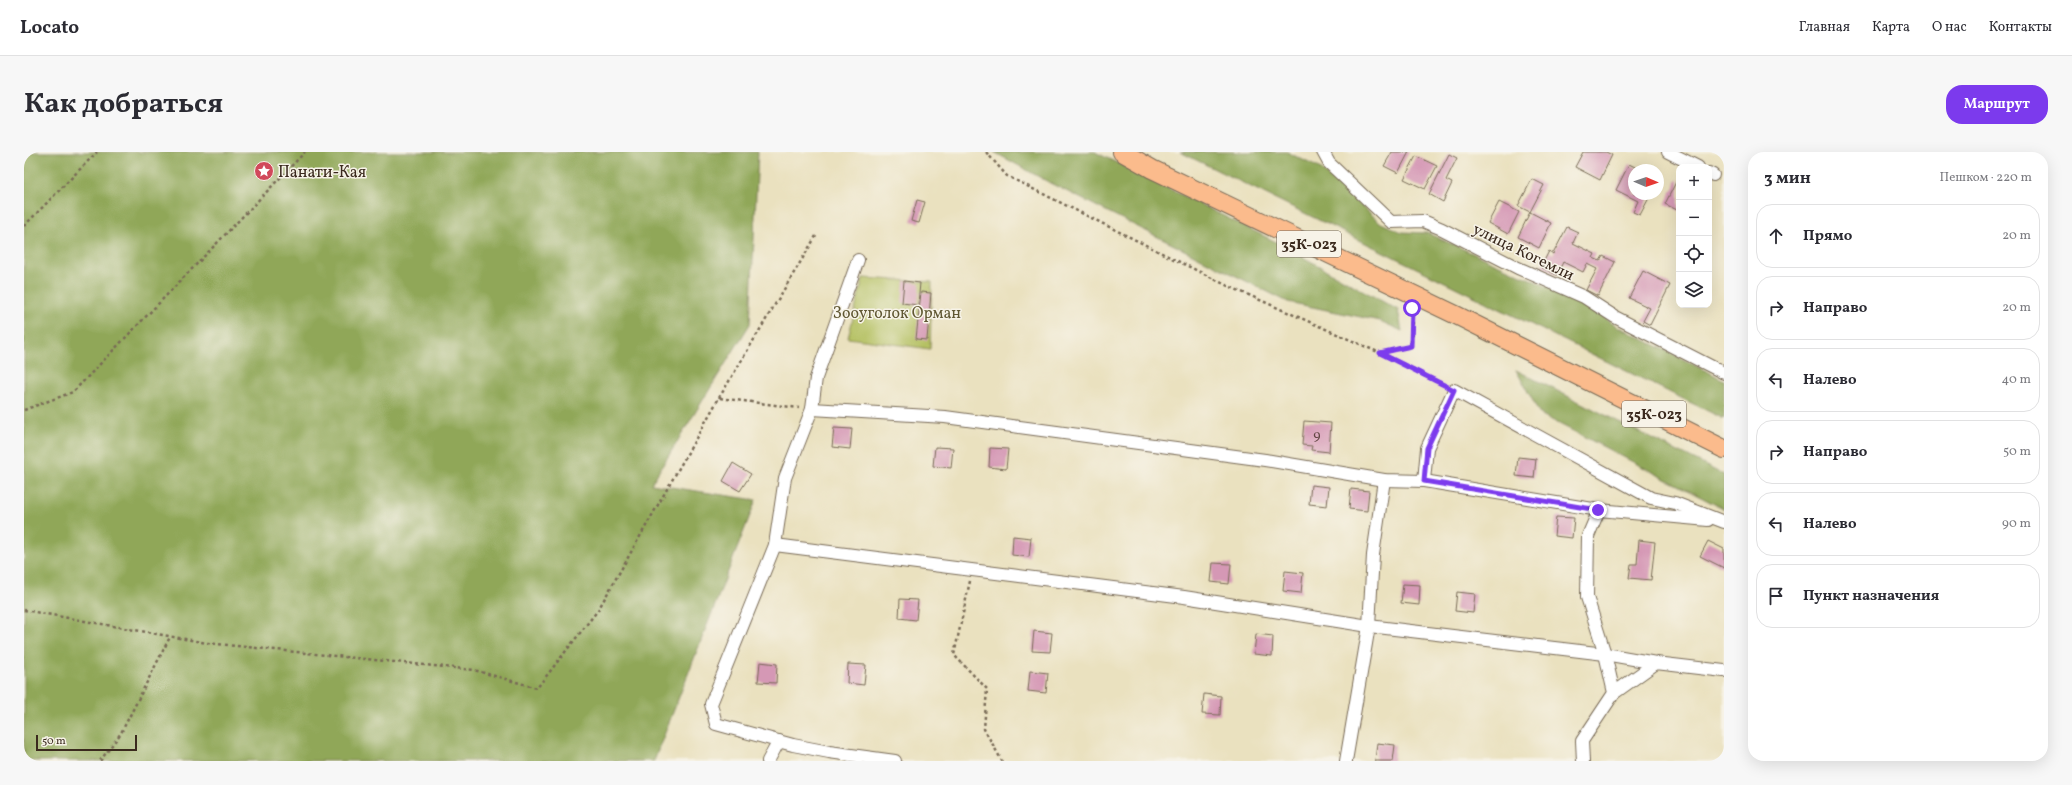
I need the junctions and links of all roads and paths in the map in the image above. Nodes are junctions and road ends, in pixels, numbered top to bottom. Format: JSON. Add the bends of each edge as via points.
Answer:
{"nodes":[{"id":1,"x":97,"y":152,"type":"edge"},
{"id":2,"x":305,"y":152,"type":"edge"},
{"id":3,"x":986,"y":152,"type":"edge"},
{"id":4,"x":1122,"y":152,"type":"edge"},
{"id":5,"x":1324,"y":152,"type":"edge"},
{"id":6,"x":1668,"y":152,"type":"edge"},
{"id":7,"x":1692,"y":164,"type":"edge"},
{"id":8,"x":24,"y":226,"type":"edge"},
{"id":9,"x":816,"y":236,"type":"dead end"},
{"id":10,"x":858,"y":260,"type":"dead end"},
{"id":11,"x":1416,"y":297,"type":"junction"},
{"id":12,"x":1380,"y":353,"type":"junction"},
{"id":13,"x":1724,"y":373,"type":"edge"},
{"id":14,"x":1454,"y":390,"type":"junction"},
{"id":15,"x":719,"y":398,"type":"junction"},
{"id":16,"x":812,"y":409,"type":"junction"},
{"id":17,"x":24,"y":410,"type":"edge"},
{"id":18,"x":1724,"y":449,"type":"edge"},
{"id":19,"x":1384,"y":480,"type":"junction"},
{"id":20,"x":1424,"y":481,"type":"junction"},
{"id":21,"x":1598,"y":510,"type":"junction"},
{"id":22,"x":1723,"y":522,"type":"edge"},
{"id":23,"x":776,"y":545,"type":"junction"},
{"id":24,"x":973,"y":569,"type":"junction"},
{"id":25,"x":24,"y":610,"type":"edge"},
{"id":26,"x":1369,"y":626,"type":"junction"},
{"id":27,"x":170,"y":637,"type":"junction"},
{"id":28,"x":1605,"y":654,"type":"junction"},
{"id":29,"x":1656,"y":663,"type":"junction"},
{"id":30,"x":1724,"y":671,"type":"edge"},
{"id":31,"x":1614,"y":693,"type":"junction"},
{"id":32,"x":778,"y":741,"type":"junction"},
{"id":33,"x":100,"y":761,"type":"edge"},
{"id":34,"x":768,"y":761,"type":"edge"},
{"id":35,"x":895,"y":761,"type":"edge"},
{"id":36,"x":1002,"y":761,"type":"edge"},
{"id":37,"x":1346,"y":761,"type":"edge"},
{"id":38,"x":1583,"y":761,"type":"edge"}],
"edges":[{"from":1,"to":8,"type":"path"},
{"from":2,"to":17,"type":"path","via":[[72,392]]},
{"from":3,"to":12,"type":"path","via":[[1007,176],[1226,285]]},
{"from":4,"to":11,"type":"main road","number":"35К-023"},
{"from":5,"to":13,"type":"street","name":"улица Когемли","via":[[1329,163],[1391,222],[1423,221],[1442,229],[1518,268],[1584,297],[1615,317]]},
{"from":6,"to":7,"type":"street"},
{"from":9,"to":15,"type":"path"},
{"from":10,"to":16,"type":"street","via":[[816,378]]},
{"from":11,"to":12,"type":"path","via":[[1412,308],[1411,346]]},
{"from":11,"to":18,"type":"main road","number":"35К-023"},
{"from":12,"to":14,"type":"path"},
{"from":14,"to":20,"type":"street","via":[[1427,448]]},
{"from":14,"to":22,"type":"street","via":[[1651,498],[1675,503]]},
{"from":15,"to":16,"type":"path"},
{"from":15,"to":27,"type":"path","via":[[598,610],[537,688],[474,670]]},
{"from":16,"to":19,"type":"street","via":[[945,417],[1265,460]]},
{"from":16,"to":23,"type":"street","via":[[785,478]]},
{"from":19,"to":20,"type":"street"},
{"from":19,"to":26,"type":"street","via":[[1373,555]]},
{"from":20,"to":21,"type":"street"},
{"from":21,"to":22,"type":"street"},
{"from":21,"to":28,"type":"street","via":[[1588,536],[1587,597]]},
{"from":23,"to":24,"type":"street"},
{"from":23,"to":32,"type":"street","via":[[712,704],[716,724]]},
{"from":24,"to":26,"type":"street","via":[[1184,597]]},
{"from":24,"to":36,"type":"path","via":[[954,656],[986,689],[984,729]]},
{"from":25,"to":27,"type":"path"},
{"from":26,"to":28,"type":"street"},
{"from":26,"to":37,"type":"street"},
{"from":27,"to":33,"type":"path","via":[[121,733]]},
{"from":28,"to":29,"type":"street"},
{"from":28,"to":31,"type":"street"},
{"from":29,"to":30,"type":"street"},
{"from":29,"to":31,"type":"street"},
{"from":31,"to":38,"type":"street","via":[[1582,741]]},
{"from":32,"to":34,"type":"street"},
{"from":32,"to":35,"type":"street","via":[[828,752]]}]}
